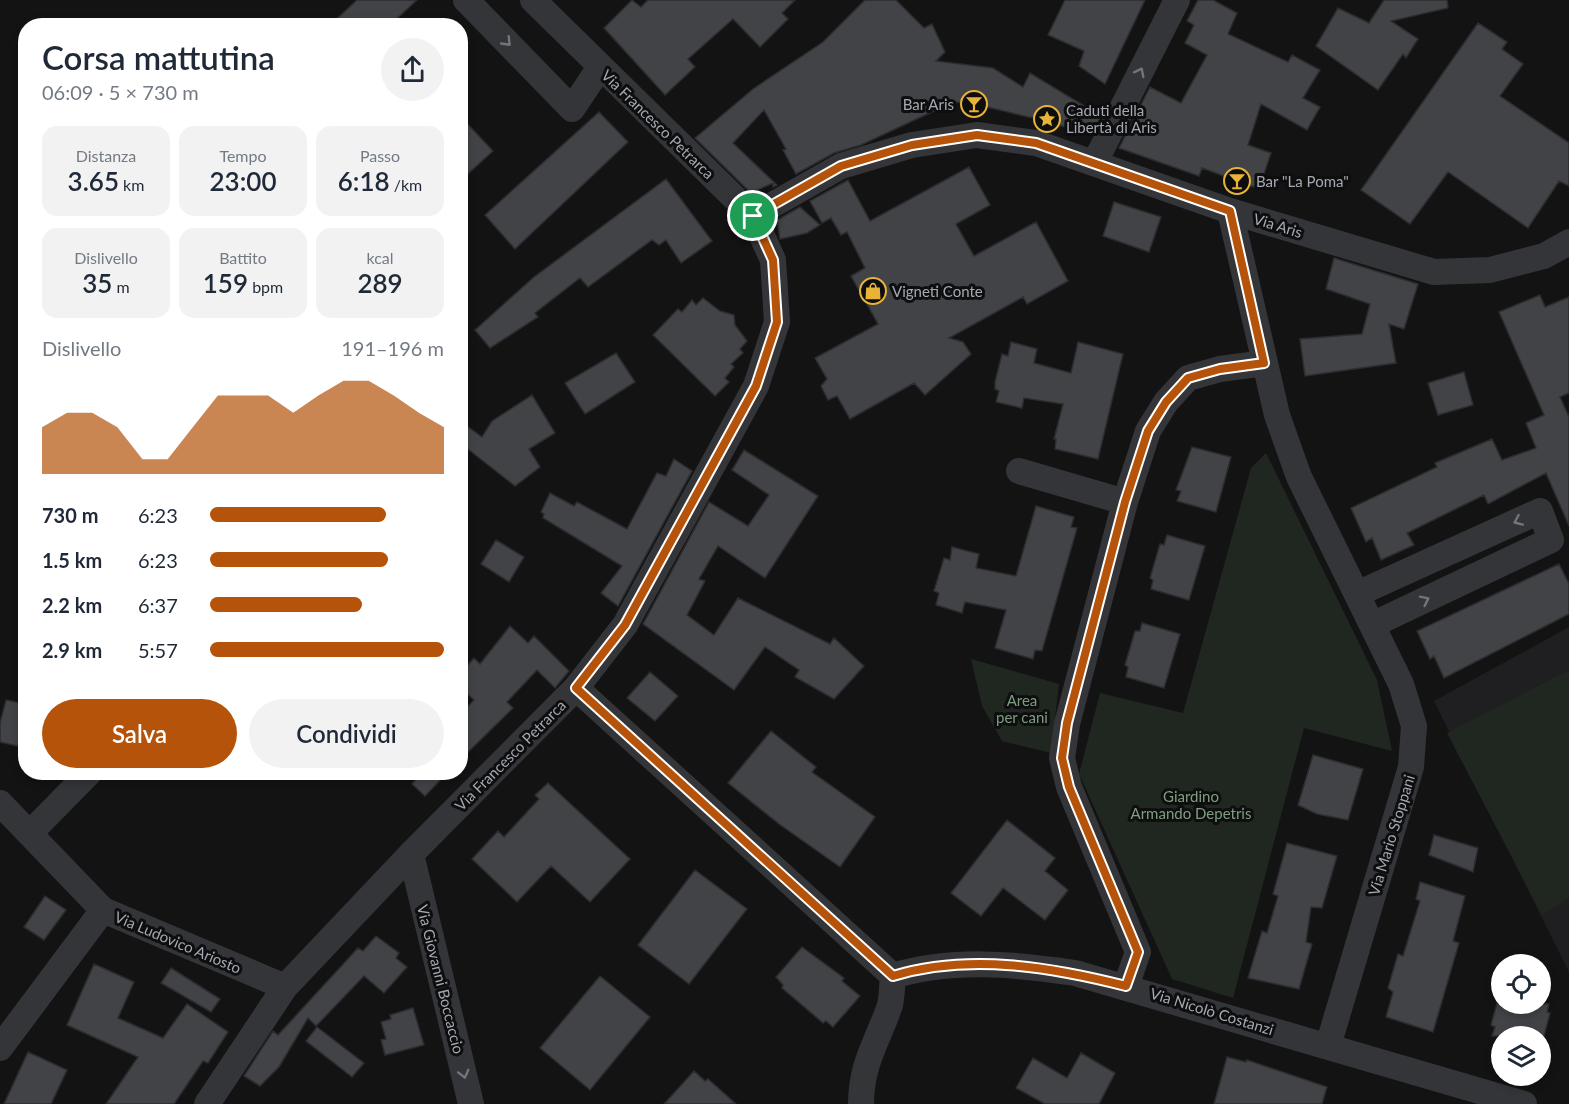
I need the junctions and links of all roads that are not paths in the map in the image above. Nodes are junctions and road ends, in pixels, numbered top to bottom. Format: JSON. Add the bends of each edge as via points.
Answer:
{"nodes":[{"id":1,"x":466,"y":0,"type":"edge"},
{"id":2,"x":533,"y":0,"type":"edge"},
{"id":3,"x":1177,"y":0,"type":"edge"},
{"id":4,"x":600,"y":67,"type":"junction"},
{"id":5,"x":1095,"y":162,"type":"junction"},
{"id":6,"x":1230,"y":211,"type":"junction"},
{"id":7,"x":753,"y":216,"type":"junction"},
{"id":8,"x":1569,"y":242,"type":"edge"},
{"id":9,"x":1264,"y":363,"type":"junction"},
{"id":10,"x":1019,"y":471,"type":"dead end"},
{"id":11,"x":1125,"y":502,"type":"junction"},
{"id":12,"x":1357,"y":594,"type":"junction"},
{"id":13,"x":1372,"y":625,"type":"junction"},
{"id":14,"x":576,"y":688,"type":"junction"},
{"id":15,"x":82,"y":780,"type":"edge"},
{"id":16,"x":0,"y":803,"type":"edge"},
{"id":17,"x":30,"y":833,"type":"junction"},
{"id":18,"x":411,"y":854,"type":"junction"},
{"id":19,"x":103,"y":910,"type":"junction"},
{"id":20,"x":893,"y":976,"type":"junction"},
{"id":21,"x":1126,"y":986,"type":"junction"},
{"id":22,"x":285,"y":987,"type":"junction"},
{"id":23,"x":1328,"y":1046,"type":"junction"},
{"id":24,"x":0,"y":1048,"type":"edge"},
{"id":25,"x":207,"y":1104,"type":"edge"},
{"id":26,"x":471,"y":1104,"type":"edge"},
{"id":27,"x":861,"y":1104,"type":"edge"},
{"id":28,"x":1524,"y":1104,"type":"edge"}],
"edges":[{"from":1,"to":4,"type":"street","one_way":true,"via":[[572,109]]},
{"from":2,"to":4,"type":"street","name":"Via Francesco Petrarca"},
{"from":5,"to":3,"type":"street","one_way":true},
{"from":4,"to":7,"type":"street","name":"Via Francesco Petrarca"},
{"from":5,"to":6,"type":"street","name":"Via Aris"},
{"from":5,"to":7,"type":"street","name":"Via Aris","via":[[1036,143],[977,135],[912,145],[841,166]]},
{"from":6,"to":8,"type":"street","name":"Via Aris","via":[[1434,272],[1490,270],[1545,256]]},
{"from":6,"to":9,"type":"street","name":"Via Mario Stoppani"},
{"from":7,"to":14,"type":"street","name":"Via Francesco Petrarca","via":[[773,260],[777,322],[756,386],[625,625]]},
{"from":9,"to":11,"type":"street","via":[[1188,378],[1166,402],[1148,431]]},
{"from":9,"to":12,"type":"street","name":"Via Mario Stoppani","via":[[1299,477]]},
{"from":10,"to":11,"type":"street"},
{"from":11,"to":21,"type":"street","via":[[1067,723],[1062,758],[1069,787],[1138,952]]},
{"from":12,"to":13,"type":"street","name":"Via Mario Stoppani"},
{"from":13,"to":12,"type":"street","one_way":true,"via":[[1551,540],[1540,511]]},
{"from":13,"to":23,"type":"street","name":"Via Mario Stoppani","via":[[1401,684],[1414,726],[1411,767]]},
{"from":14,"to":18,"type":"street","name":"Via Francesco Petrarca"},
{"from":14,"to":20,"type":"street"},
{"from":15,"to":17,"type":"street"},
{"from":16,"to":17,"type":"street","name":"Via Ludovico Ariosto"},
{"from":17,"to":19,"type":"street","name":"Via Ludovico Ariosto"},
{"from":18,"to":22,"type":"street","name":"Via Francesco Petrarca"},
{"from":18,"to":26,"type":"street","name":"Via Giovanni Boccaccio","one_way":true},
{"from":19,"to":22,"type":"street","name":"Via Ludovico Ariosto"},
{"from":19,"to":24,"type":"street"},
{"from":20,"to":21,"type":"street","name":"Via Nicolò Costanzi","via":[[921,968],[1025,966],[1076,973]]},
{"from":20,"to":27,"type":"street","via":[[890,1004],[872,1045],[861,1085]]},
{"from":21,"to":23,"type":"street","name":"Via Nicolò Costanzi"},
{"from":22,"to":25,"type":"street","name":"Via Francesco Petrarca"},
{"from":23,"to":28,"type":"street","name":"Via Nicolò Costanzi"}]}
